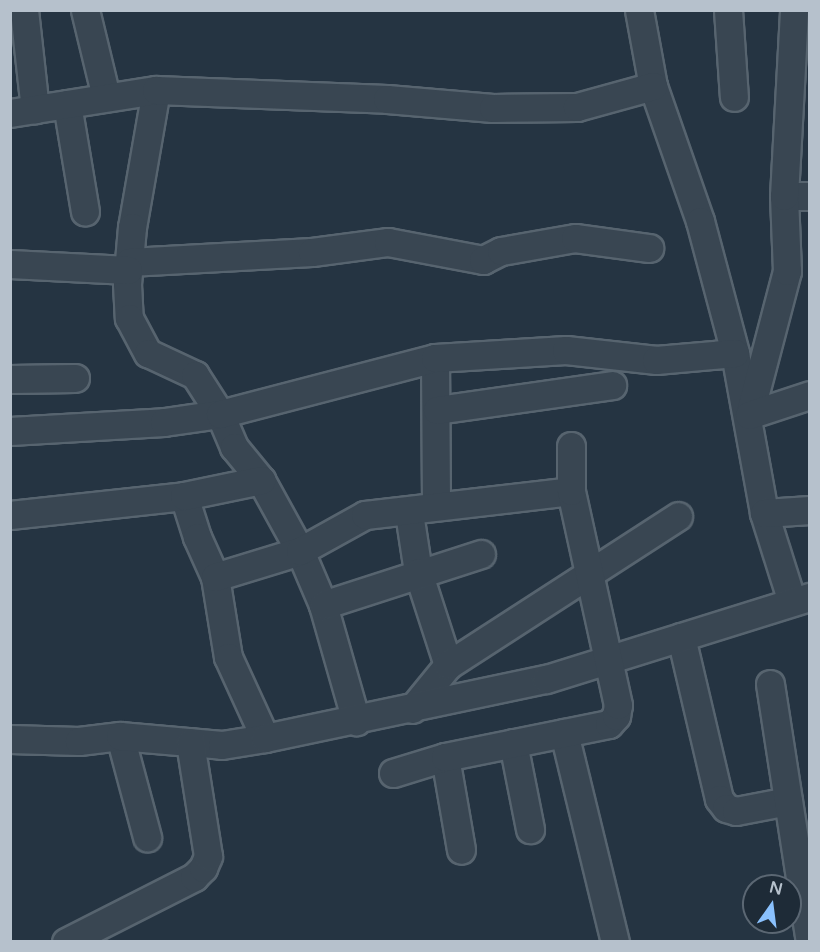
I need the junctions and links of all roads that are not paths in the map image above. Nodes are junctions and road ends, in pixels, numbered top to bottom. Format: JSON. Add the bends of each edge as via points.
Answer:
{"nodes":[{"id":1,"x":24,"y":10,"type":"edge"},
{"id":2,"x":85,"y":10,"type":"edge"},
{"id":3,"x":639,"y":10,"type":"edge"},
{"id":4,"x":728,"y":10,"type":"edge"},
{"id":5,"x":794,"y":10,"type":"edge"},
{"id":6,"x":801,"y":44,"type":"edge"},
{"id":7,"x":653,"y":86,"type":"junction"},
{"id":8,"x":156,"y":90,"type":"junction"},
{"id":9,"x":106,"y":97,"type":"junction"},
{"id":10,"x":734,"y":97,"type":"dead end"},
{"id":11,"x":67,"y":104,"type":"junction"},
{"id":12,"x":22,"y":111,"type":"edge"},
{"id":13,"x":797,"y":196,"type":"edge"},
{"id":14,"x":85,"y":211,"type":"dead end"},
{"id":15,"x":649,"y":248,"type":"dead end"},
{"id":16,"x":10,"y":264,"type":"edge"},
{"id":17,"x":129,"y":266,"type":"junction"},
{"id":18,"x":735,"y":353,"type":"junction"},
{"id":19,"x":435,"y":358,"type":"junction"},
{"id":20,"x":75,"y":378,"type":"dead end"},
{"id":21,"x":10,"y":379,"type":"edge"},
{"id":22,"x":612,"y":385,"type":"dead end"},
{"id":23,"x":810,"y":396,"type":"edge"},
{"id":24,"x":437,"y":410,"type":"junction"},
{"id":25,"x":220,"y":414,"type":"junction"},
{"id":26,"x":749,"y":415,"type":"junction"},
{"id":27,"x":10,"y":431,"type":"edge"},
{"id":28,"x":571,"y":446,"type":"dead end"},
{"id":29,"x":261,"y":480,"type":"junction"},
{"id":30,"x":571,"y":491,"type":"junction"},
{"id":31,"x":184,"y":496,"type":"junction"},
{"id":32,"x":436,"y":505,"type":"junction"},
{"id":33,"x":810,"y":510,"type":"edge"},
{"id":34,"x":409,"y":513,"type":"junction"},
{"id":35,"x":764,"y":513,"type":"junction"},
{"id":36,"x":10,"y":515,"type":"edge"},
{"id":37,"x":678,"y":516,"type":"dead end"},
{"id":38,"x":300,"y":550,"type":"junction"},
{"id":39,"x":481,"y":554,"type":"dead end"},
{"id":40,"x":417,"y":572,"type":"junction"},
{"id":41,"x":589,"y":574,"type":"junction"},
{"id":42,"x":216,"y":577,"type":"junction"},
{"id":43,"x":801,"y":600,"type":"edge"},
{"id":44,"x":323,"y":605,"type":"junction"},
{"id":45,"x":681,"y":637,"type":"junction"},
{"id":46,"x":608,"y":660,"type":"junction"},
{"id":47,"x":448,"y":665,"type":"junction"},
{"id":48,"x":770,"y":684,"type":"dead end"},
{"id":49,"x":412,"y":709,"type":"junction"},
{"id":50,"x":356,"y":721,"type":"junction"},
{"id":51,"x":564,"y":732,"type":"junction"},
{"id":52,"x":120,"y":736,"type":"junction"},
{"id":53,"x":265,"y":738,"type":"junction"},
{"id":54,"x":10,"y":740,"type":"edge"},
{"id":55,"x":190,"y":742,"type":"junction"},
{"id":56,"x":513,"y":743,"type":"junction"},
{"id":57,"x":446,"y":758,"type":"junction"},
{"id":58,"x":393,"y":772,"type":"dead end"},
{"id":59,"x":788,"y":801,"type":"junction"},
{"id":60,"x":530,"y":830,"type":"dead end"},
{"id":61,"x":147,"y":837,"type":"dead end"},
{"id":62,"x":461,"y":850,"type":"dead end"},
{"id":63,"x":809,"y":938,"type":"edge"},
{"id":64,"x":66,"y":942,"type":"edge"},
{"id":65,"x":615,"y":942,"type":"edge"}],
"edges":[{"from":1,"to":12,"type":"street"},
{"from":2,"to":9,"type":"street"},
{"from":3,"to":7,"type":"street"},
{"from":4,"to":10,"type":"street"},
{"from":5,"to":6,"type":"street"},
{"from":6,"to":13,"type":"street"},
{"from":7,"to":8,"type":"street","via":[[577,107],[493,108],[387,99]]},
{"from":7,"to":18,"type":"street","via":[[700,221]]},
{"from":8,"to":9,"type":"street"},
{"from":8,"to":17,"type":"street"},
{"from":9,"to":11,"type":"street"},
{"from":11,"to":12,"type":"street"},
{"from":11,"to":14,"type":"street"},
{"from":13,"to":26,"type":"street","via":[[787,271]]},
{"from":15,"to":17,"type":"street","via":[[575,238],[501,251],[483,260],[388,242]]},
{"from":16,"to":17,"type":"street"},
{"from":17,"to":25,"type":"street","via":[[129,318],[148,353],[195,375]]},
{"from":18,"to":19,"type":"street","via":[[656,360],[566,351]]},
{"from":18,"to":26,"type":"street"},
{"from":19,"to":24,"type":"street"},
{"from":19,"to":25,"type":"street"},
{"from":20,"to":21,"type":"street"},
{"from":22,"to":24,"type":"street"},
{"from":23,"to":26,"type":"street"},
{"from":24,"to":32,"type":"street"},
{"from":25,"to":27,"type":"street","via":[[164,422]]},
{"from":25,"to":29,"type":"street","via":[[234,447]]},
{"from":26,"to":35,"type":"street"},
{"from":28,"to":30,"type":"street"},
{"from":29,"to":31,"type":"street"},
{"from":29,"to":38,"type":"street"},
{"from":30,"to":32,"type":"street"},
{"from":30,"to":41,"type":"street"},
{"from":31,"to":36,"type":"street"},
{"from":31,"to":42,"type":"street"},
{"from":32,"to":34,"type":"street"},
{"from":33,"to":35,"type":"street"},
{"from":34,"to":38,"type":"street","via":[[365,515]]},
{"from":34,"to":40,"type":"street"},
{"from":35,"to":43,"type":"street"},
{"from":37,"to":41,"type":"street"},
{"from":38,"to":42,"type":"street"},
{"from":38,"to":44,"type":"street"},
{"from":39,"to":40,"type":"street"},
{"from":40,"to":44,"type":"street"},
{"from":40,"to":47,"type":"street"},
{"from":41,"to":46,"type":"street"},
{"from":41,"to":47,"type":"street"},
{"from":42,"to":53,"type":"street","via":[[228,657]]},
{"from":43,"to":45,"type":"street"},
{"from":44,"to":50,"type":"street"},
{"from":45,"to":46,"type":"street"},
{"from":45,"to":59,"type":"street","via":[[719,799],[726,808],[736,811]]},
{"from":46,"to":49,"type":"street","via":[[546,679]]},
{"from":46,"to":51,"type":"street","via":[[618,705],[616,716],[609,724]]},
{"from":47,"to":49,"type":"street"},
{"from":48,"to":59,"type":"street"},
{"from":49,"to":50,"type":"street"},
{"from":50,"to":53,"type":"street"},
{"from":51,"to":56,"type":"street"},
{"from":51,"to":65,"type":"street"},
{"from":52,"to":54,"type":"street","via":[[80,741]]},
{"from":52,"to":55,"type":"street"},
{"from":52,"to":61,"type":"street"},
{"from":53,"to":55,"type":"street","via":[[222,745]]},
{"from":55,"to":64,"type":"street","via":[[208,856],[203,868],[194,877]]},
{"from":56,"to":57,"type":"street"},
{"from":56,"to":60,"type":"street"},
{"from":57,"to":58,"type":"street"},
{"from":57,"to":62,"type":"street"},
{"from":59,"to":63,"type":"street"}]}
